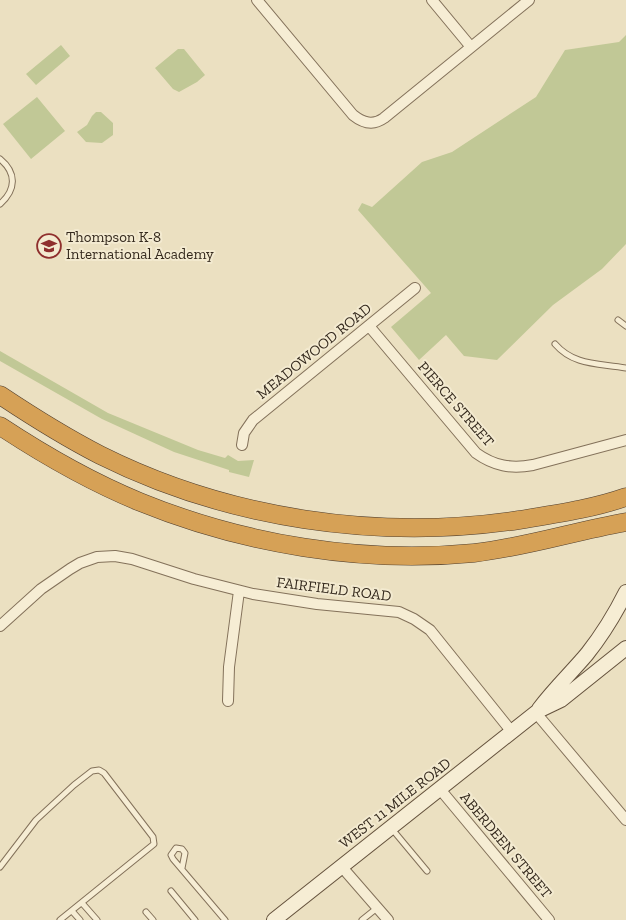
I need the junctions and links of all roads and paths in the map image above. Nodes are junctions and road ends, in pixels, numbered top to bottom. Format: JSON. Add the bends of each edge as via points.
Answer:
{"nodes":[{"id":1,"x":432,"y":0,"type":"edge"},
{"id":2,"x":529,"y":0,"type":"edge"},
{"id":3,"x":262,"y":2,"type":"edge"},
{"id":4,"x":471,"y":47,"type":"junction"},
{"id":5,"x":0,"y":160,"type":"edge"},
{"id":6,"x":0,"y":204,"type":"edge"},
{"id":7,"x":415,"y":288,"type":"dead end"},
{"id":8,"x":618,"y":320,"type":"dead end"},
{"id":9,"x":369,"y":326,"type":"junction"},
{"id":10,"x":626,"y":326,"type":"edge"},
{"id":11,"x":555,"y":344,"type":"dead end"},
{"id":12,"x":626,"y":368,"type":"edge"},
{"id":13,"x":0,"y":395,"type":"edge"},
{"id":14,"x":0,"y":426,"type":"edge"},
{"id":15,"x":626,"y":440,"type":"edge"},
{"id":16,"x":242,"y":445,"type":"dead end"},
{"id":17,"x":626,"y":497,"type":"edge"},
{"id":18,"x":625,"y":522,"type":"edge"},
{"id":19,"x":240,"y":591,"type":"junction"},
{"id":20,"x":626,"y":592,"type":"edge"},
{"id":21,"x":619,"y":618,"type":"edge"},
{"id":22,"x":0,"y":626,"type":"edge"},
{"id":23,"x":626,"y":640,"type":"edge"},
{"id":24,"x":626,"y":648,"type":"edge"},
{"id":25,"x":591,"y":677,"type":"junction"},
{"id":26,"x":228,"y":701,"type":"dead end"},
{"id":27,"x":537,"y":712,"type":"junction"},
{"id":28,"x":512,"y":732,"type":"junction"},
{"id":29,"x":439,"y":788,"type":"junction"},
{"id":30,"x":626,"y":820,"type":"edge"},
{"id":31,"x":391,"y":827,"type":"junction"},
{"id":32,"x":341,"y":866,"type":"junction"},
{"id":33,"x":0,"y":867,"type":"edge"},
{"id":34,"x":182,"y":868,"type":"dead end"},
{"id":35,"x":428,"y":871,"type":"dead end"},
{"id":36,"x":171,"y":891,"type":"dead end"},
{"id":37,"x":82,"y":904,"type":"junction"},
{"id":38,"x":378,"y":907,"type":"junction"},
{"id":39,"x":72,"y":911,"type":"junction"},
{"id":40,"x":146,"y":912,"type":"dead end"},
{"id":41,"x":60,"y":920,"type":"edge"},
{"id":42,"x":80,"y":920,"type":"edge"},
{"id":43,"x":97,"y":920,"type":"edge"},
{"id":44,"x":153,"y":920,"type":"edge"},
{"id":45,"x":195,"y":920,"type":"edge"},
{"id":46,"x":226,"y":920,"type":"edge"},
{"id":47,"x":274,"y":920,"type":"edge"},
{"id":48,"x":362,"y":920,"type":"edge"},
{"id":49,"x":388,"y":920,"type":"edge"},
{"id":50,"x":549,"y":920,"type":"edge"}],
"edges":[{"from":1,"to":4,"type":"street"},
{"from":2,"to":4,"type":"street"},
{"from":3,"to":4,"type":"street","via":[[362,122],[381,120]]},
{"from":5,"to":6,"type":"lane","via":[[11,171],[13,180],[12,188]]},
{"from":7,"to":9,"type":"street","name":"MEADOWOOD ROAD"},
{"from":8,"to":10,"type":"lane"},
{"from":9,"to":15,"type":"street","name":"PIERCE STREET","via":[[476,453],[493,463],[518,468]]},
{"from":9,"to":16,"type":"street","name":"MEADOWOOD ROAD","via":[[253,420],[244,433]]},
{"from":11,"to":12,"type":"lane","via":[[573,359]]},
{"from":13,"to":17,"type":"highway","via":[[74,441],[148,476],[235,505],[310,520],[401,527],[478,525],[588,508]]},
{"from":14,"to":18,"type":"highway","via":[[71,468],[138,502],[230,531],[297,545],[381,554],[473,553]]},
{"from":19,"to":22,"type":"street","name":"FAIRFIELD ROAD","via":[[194,580],[132,558],[105,556],[70,569],[35,594]]},
{"from":19,"to":26,"type":"street","via":[[229,667]]},
{"from":19,"to":28,"type":"street","name":"FAIRFIELD ROAD","via":[[317,604],[392,610],[414,619],[438,640]]},
{"from":20,"to":21,"type":"main road","name":"WEST 11 MILE ROAD"},
{"from":21,"to":27,"type":"main road","name":"WEST 11 MILE ROAD"},
{"from":23,"to":25,"type":"main road"},
{"from":24,"to":25,"type":"main road","name":"WEST 11 MILE ROAD"},
{"from":25,"to":27,"type":"main road","name":"WEST 11 MILE ROAD","via":[[561,700]]},
{"from":27,"to":28,"type":"main road","name":"WEST 11 MILE ROAD"},
{"from":27,"to":30,"type":"street"},
{"from":28,"to":29,"type":"main road","name":"WEST 11 MILE ROAD"},
{"from":29,"to":31,"type":"main road","name":"WEST 11 MILE ROAD"},
{"from":29,"to":50,"type":"street","name":"ABERDEEN STREET"},
{"from":31,"to":32,"type":"main road","name":"WEST 11 MILE ROAD"},
{"from":31,"to":35,"type":"lane"},
{"from":32,"to":38,"type":"street"},
{"from":32,"to":47,"type":"main road","name":"WEST 11 MILE ROAD"},
{"from":33,"to":37,"type":"lane","via":[[36,820],[74,785],[92,771],[99,770],[153,837],[154,844]]},
{"from":34,"to":46,"type":"lane"},
{"from":36,"to":45,"type":"lane"},
{"from":37,"to":39,"type":"lane"},
{"from":37,"to":43,"type":"lane"},
{"from":38,"to":48,"type":"lane"},
{"from":38,"to":49,"type":"street"},
{"from":39,"to":41,"type":"lane"},
{"from":39,"to":42,"type":"lane"},
{"from":40,"to":44,"type":"lane"}]}
